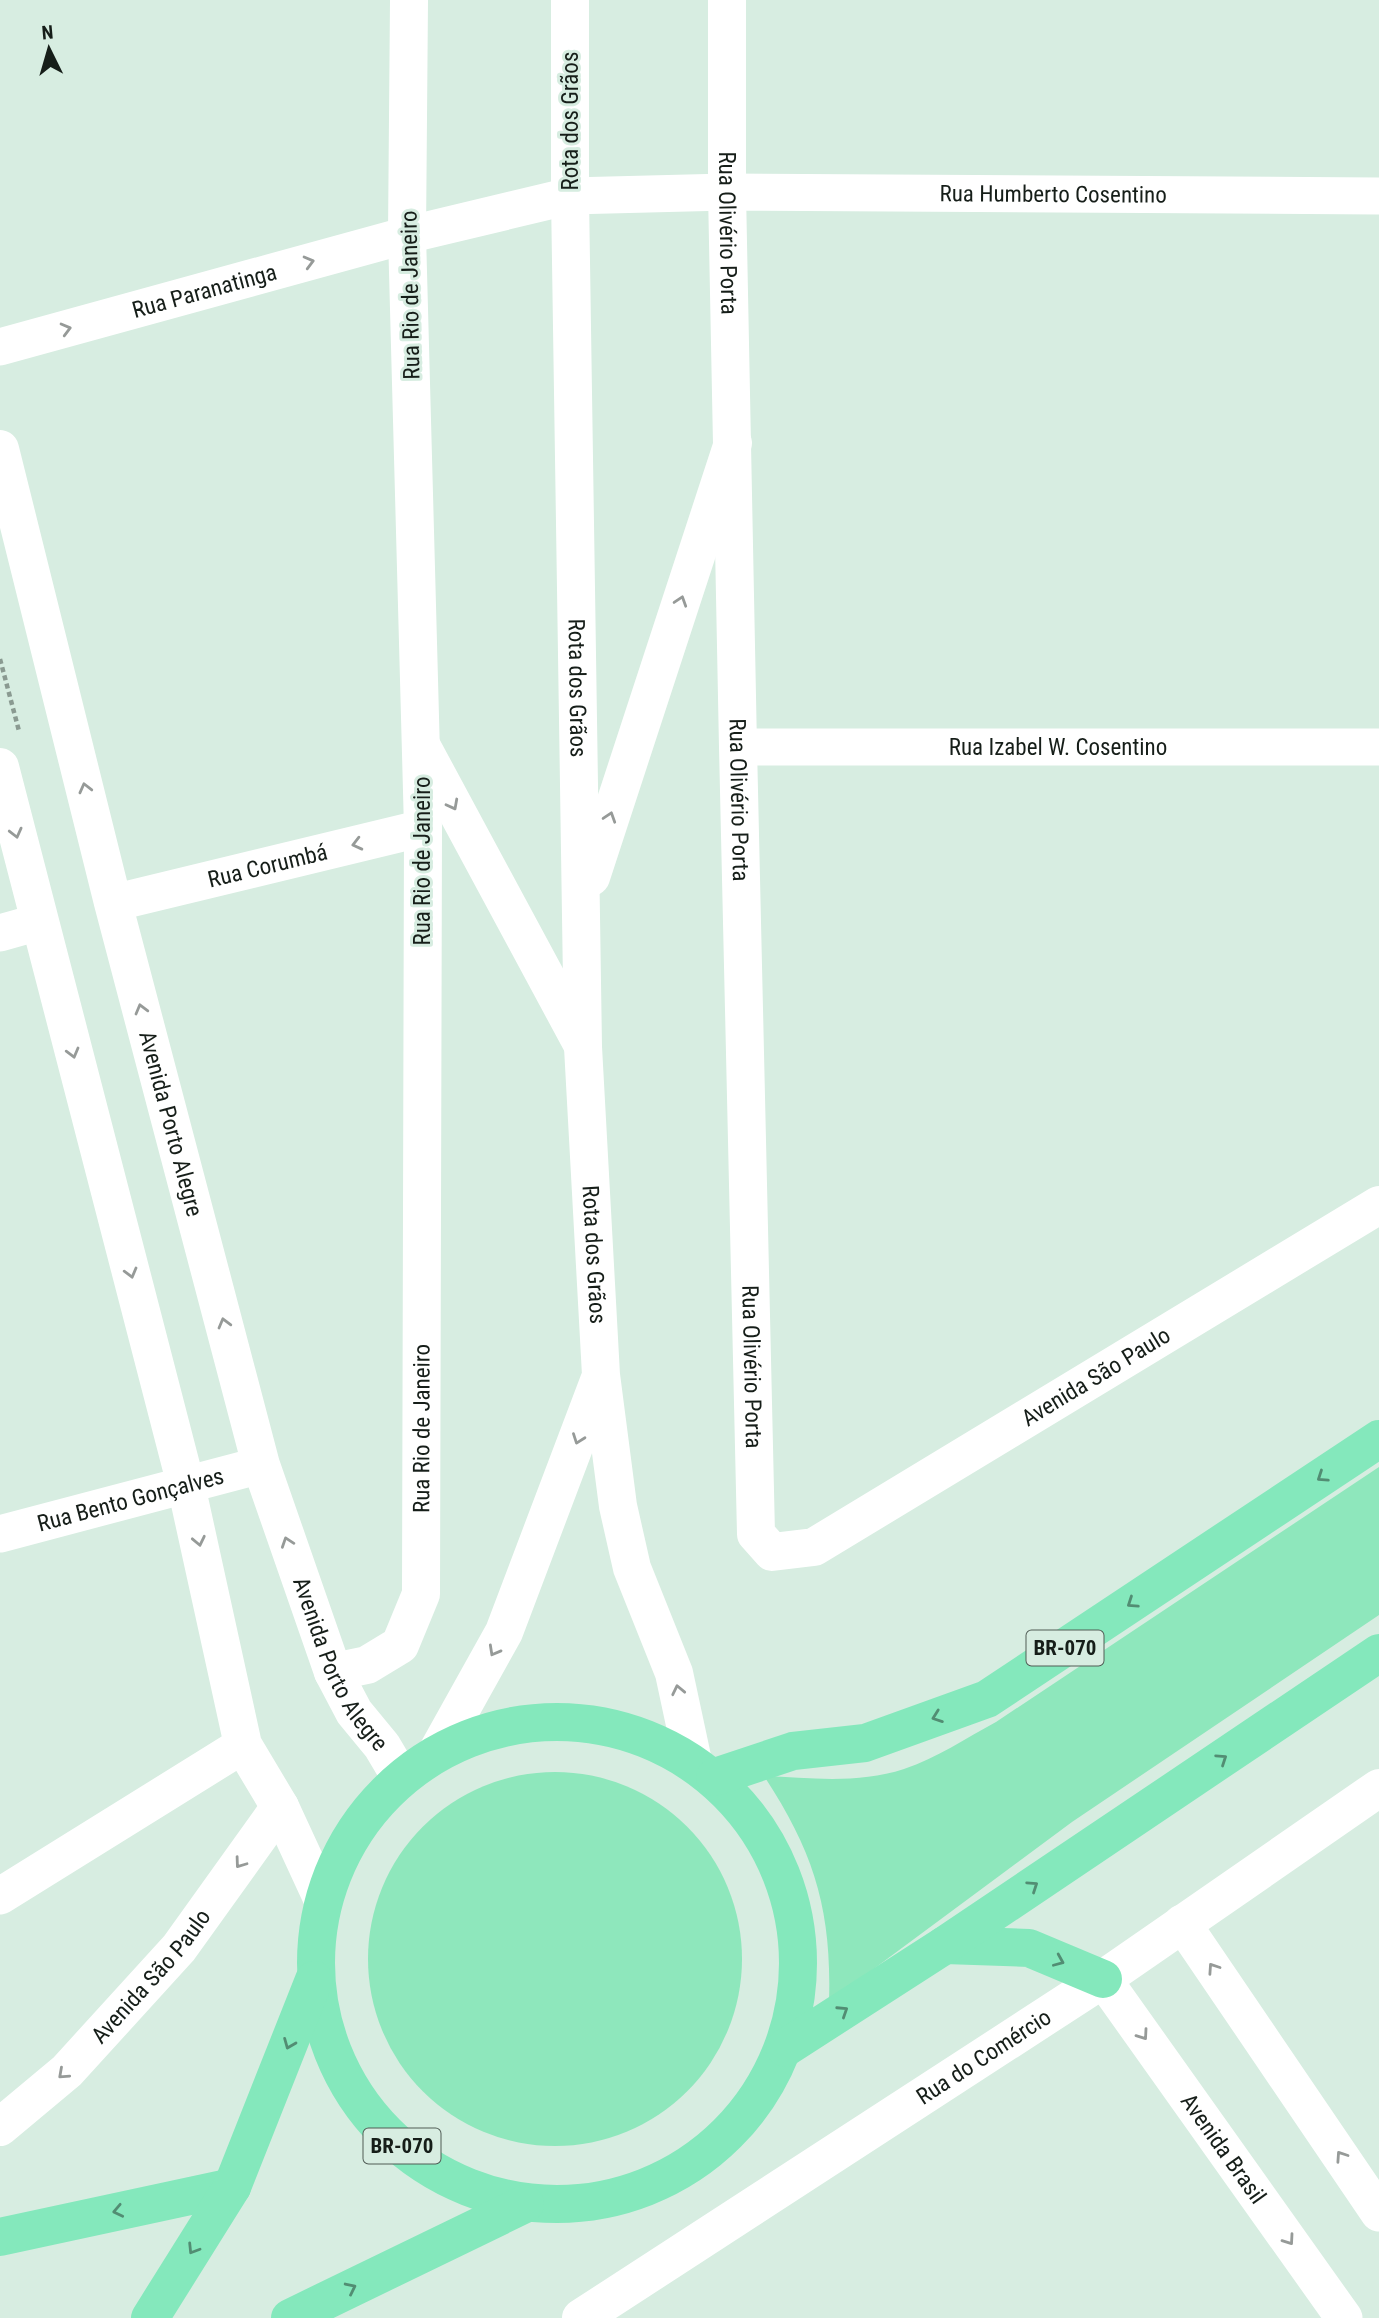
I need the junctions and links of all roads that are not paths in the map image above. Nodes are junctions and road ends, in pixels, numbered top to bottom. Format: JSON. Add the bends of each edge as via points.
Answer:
{"nodes":[{"id":1,"x":409,"y":0,"type":"edge"},
{"id":2,"x":570,"y":0,"type":"edge"},
{"id":3,"x":727,"y":0,"type":"edge"},
{"id":4,"x":727,"y":192,"type":"junction"},
{"id":5,"x":570,"y":196,"type":"junction"},
{"id":6,"x":1379,"y":196,"type":"edge"},
{"id":7,"x":407,"y":235,"type":"junction"},
{"id":8,"x":0,"y":346,"type":"edge"},
{"id":9,"x":733,"y":443,"type":"junction"},
{"id":10,"x":0,"y":449,"type":"edge"},
{"id":11,"x":421,"y":745,"type":"junction"},
{"id":12,"x":738,"y":747,"type":"junction"},
{"id":13,"x":1379,"y":747,"type":"edge"},
{"id":14,"x":0,"y":766,"type":"edge"},
{"id":15,"x":423,"y":828,"type":"junction"},
{"id":16,"x":113,"y":903,"type":"junction"},
{"id":17,"x":581,"y":906,"type":"junction"},
{"id":18,"x":39,"y":922,"type":"junction"},
{"id":19,"x":0,"y":933,"type":"edge"},
{"id":20,"x":583,"y":1047,"type":"junction"},
{"id":21,"x":1379,"y":1205,"type":"edge"},
{"id":22,"x":601,"y":1375,"type":"junction"},
{"id":23,"x":1379,"y":1439,"type":"edge"},
{"id":24,"x":261,"y":1465,"type":"junction"},
{"id":25,"x":186,"y":1485,"type":"junction"},
{"id":26,"x":0,"y":1534,"type":"edge"},
{"id":27,"x":814,"y":1547,"type":"joint"},
{"id":28,"x":1379,"y":1653,"type":"edge"},
{"id":29,"x":333,"y":1672,"type":"junction"},
{"id":30,"x":243,"y":1745,"type":"junction"},
{"id":31,"x":436,"y":1754,"type":"junction"},
{"id":32,"x":703,"y":1767,"type":"junction"},
{"id":33,"x":401,"y":1778,"type":"junction"},
{"id":34,"x":1379,"y":1788,"type":"edge"},
{"id":35,"x":280,"y":1807,"type":"junction"},
{"id":36,"x":0,"y":1896,"type":"edge"},
{"id":37,"x":322,"y":1898,"type":"junction"},
{"id":38,"x":1182,"y":1923,"type":"junction"},
{"id":39,"x":945,"y":1945,"type":"junction"},
{"id":40,"x":1103,"y":1979,"type":"junction"},
{"id":41,"x":314,"y":1980,"type":"junction"},
{"id":42,"x":786,"y":2048,"type":"junction"},
{"id":43,"x":0,"y":2127,"type":"edge"},
{"id":44,"x":232,"y":2187,"type":"junction"},
{"id":45,"x":525,"y":2204,"type":"junction"},
{"id":46,"x":1379,"y":2213,"type":"edge"},
{"id":47,"x":0,"y":2237,"type":"edge"},
{"id":48,"x":150,"y":2318,"type":"edge"},
{"id":49,"x":290,"y":2318,"type":"edge"},
{"id":50,"x":581,"y":2318,"type":"edge"},
{"id":51,"x":1345,"y":2318,"type":"edge"}],
"edges":[{"from":1,"to":7,"type":"main road","name":"Rua Rio de Janeiro"},
{"from":2,"to":5,"type":"main road","name":"Rota dos Grãos"},
{"from":3,"to":4,"type":"main road","name":"Rua Olivério Porta"},
{"from":4,"to":5,"type":"street","name":"Rua Humberto Cosentino"},
{"from":4,"to":6,"type":"street","name":"Rua Humberto Cosentino"},
{"from":4,"to":9,"type":"main road","name":"Rua Olivério Porta"},
{"from":5,"to":7,"type":"street","name":"Rua Paranatinga"},
{"from":5,"to":17,"type":"main road","name":"Rota dos Grãos"},
{"from":8,"to":7,"type":"street","name":"Rua Paranatinga","one_way":true},
{"from":7,"to":11,"type":"main road","name":"Rua Rio de Janeiro"},
{"from":9,"to":12,"type":"main road","name":"Rua Olivério Porta"},
{"from":17,"to":9,"type":"main road","one_way":true},
{"from":16,"to":10,"type":"main road","name":"Avenida Porto Alegre","one_way":true},
{"from":11,"to":15,"type":"main road","name":"Rua Rio de Janeiro"},
{"from":11,"to":20,"type":"main road","one_way":true},
{"from":12,"to":13,"type":"street","name":"Rua Izabel W. Cosentino"},
{"from":12,"to":27,"type":"main road","name":"Rua Olivério Porta","via":[[756,1534],[772,1552]]},
{"from":14,"to":18,"type":"main road","one_way":true},
{"from":15,"to":16,"type":"street","name":"Rua Corumbá","one_way":true},
{"from":15,"to":29,"type":"main road","name":"Rua Rio de Janeiro","via":[[421,1594],[400,1645],[367,1665]]},
{"from":24,"to":16,"type":"main road","name":"Avenida Porto Alegre","one_way":true},
{"from":17,"to":20,"type":"main road","name":"Rota dos Grãos"},
{"from":18,"to":19,"type":"street"},
{"from":18,"to":25,"type":"main road","one_way":true},
{"from":20,"to":22,"type":"main road","name":"Rota dos Grãos"},
{"from":21,"to":27,"type":"main road","name":"Avenida São Paulo"},
{"from":22,"to":31,"type":"main road","name":"Rota dos Grãos","one_way":true,"via":[[504,1632]]},
{"from":32,"to":22,"type":"main road","name":"Rota dos Grãos","one_way":true,"via":[[674,1673],[632,1568],[618,1506]]},
{"from":23,"to":32,"type":"highway","number":"BR-070","one_way":true,"via":[[987,1699],[865,1743]]},
{"from":24,"to":25,"type":"street","name":"Rua Bento Gonçalves"},
{"from":29,"to":24,"type":"main road","name":"Avenida Porto Alegre","one_way":true},
{"from":25,"to":26,"type":"street","name":"Rua Bento Gonçalves"},
{"from":25,"to":30,"type":"main road","one_way":true},
{"from":39,"to":28,"type":"highway","number":"BR-070","one_way":true},
{"from":29,"to":33,"type":"main road","name":"Avenida Porto Alegre","via":[[354,1712]]},
{"from":30,"to":35,"type":"main road"},
{"from":30,"to":36,"type":"street"},
{"from":31,"to":32,"type":"highway","number":"BR-070","via":[[501,1728],[570,1721],[638,1735]]},
{"from":31,"to":33,"type":"highway","number":"BR-070"},
{"from":32,"to":42,"type":"highway","number":"BR-070","via":[[759,1828],[792,1897],[801,1973]]},
{"from":33,"to":37,"type":"highway","number":"BR-070","via":[[352,1832]]},
{"from":34,"to":38,"type":"main road","name":"Rua do Comércio"},
{"from":35,"to":37,"type":"main road"},
{"from":35,"to":43,"type":"main road","name":"Avenida São Paulo","one_way":true,"via":[[179,1948],[68,2071]]},
{"from":37,"to":41,"type":"highway","number":"BR-070"},
{"from":38,"to":40,"type":"main road","name":"Rua do Comércio"},
{"from":46,"to":38,"type":"street","one_way":true},
{"from":39,"to":40,"type":"highway","one_way":true,"via":[[1029,1948]]},
{"from":42,"to":39,"type":"highway","number":"BR-070","one_way":true},
{"from":40,"to":50,"type":"main road","name":"Rua do Comércio"},
{"from":40,"to":51,"type":"street","name":"Avenida Brasil","one_way":true},
{"from":41,"to":44,"type":"highway","number":"BR-070","one_way":true},
{"from":41,"to":45,"type":"highway","number":"BR-070","via":[[333,2060],[379,2130],[446,2179]]},
{"from":42,"to":45,"type":"highway","number":"BR-070","via":[[745,2118],[683,2171],[607,2201]]},
{"from":44,"to":47,"type":"highway","one_way":true},
{"from":44,"to":48,"type":"highway","number":"BR-070","one_way":true},
{"from":49,"to":45,"type":"highway","number":"BR-070","one_way":true}]}
